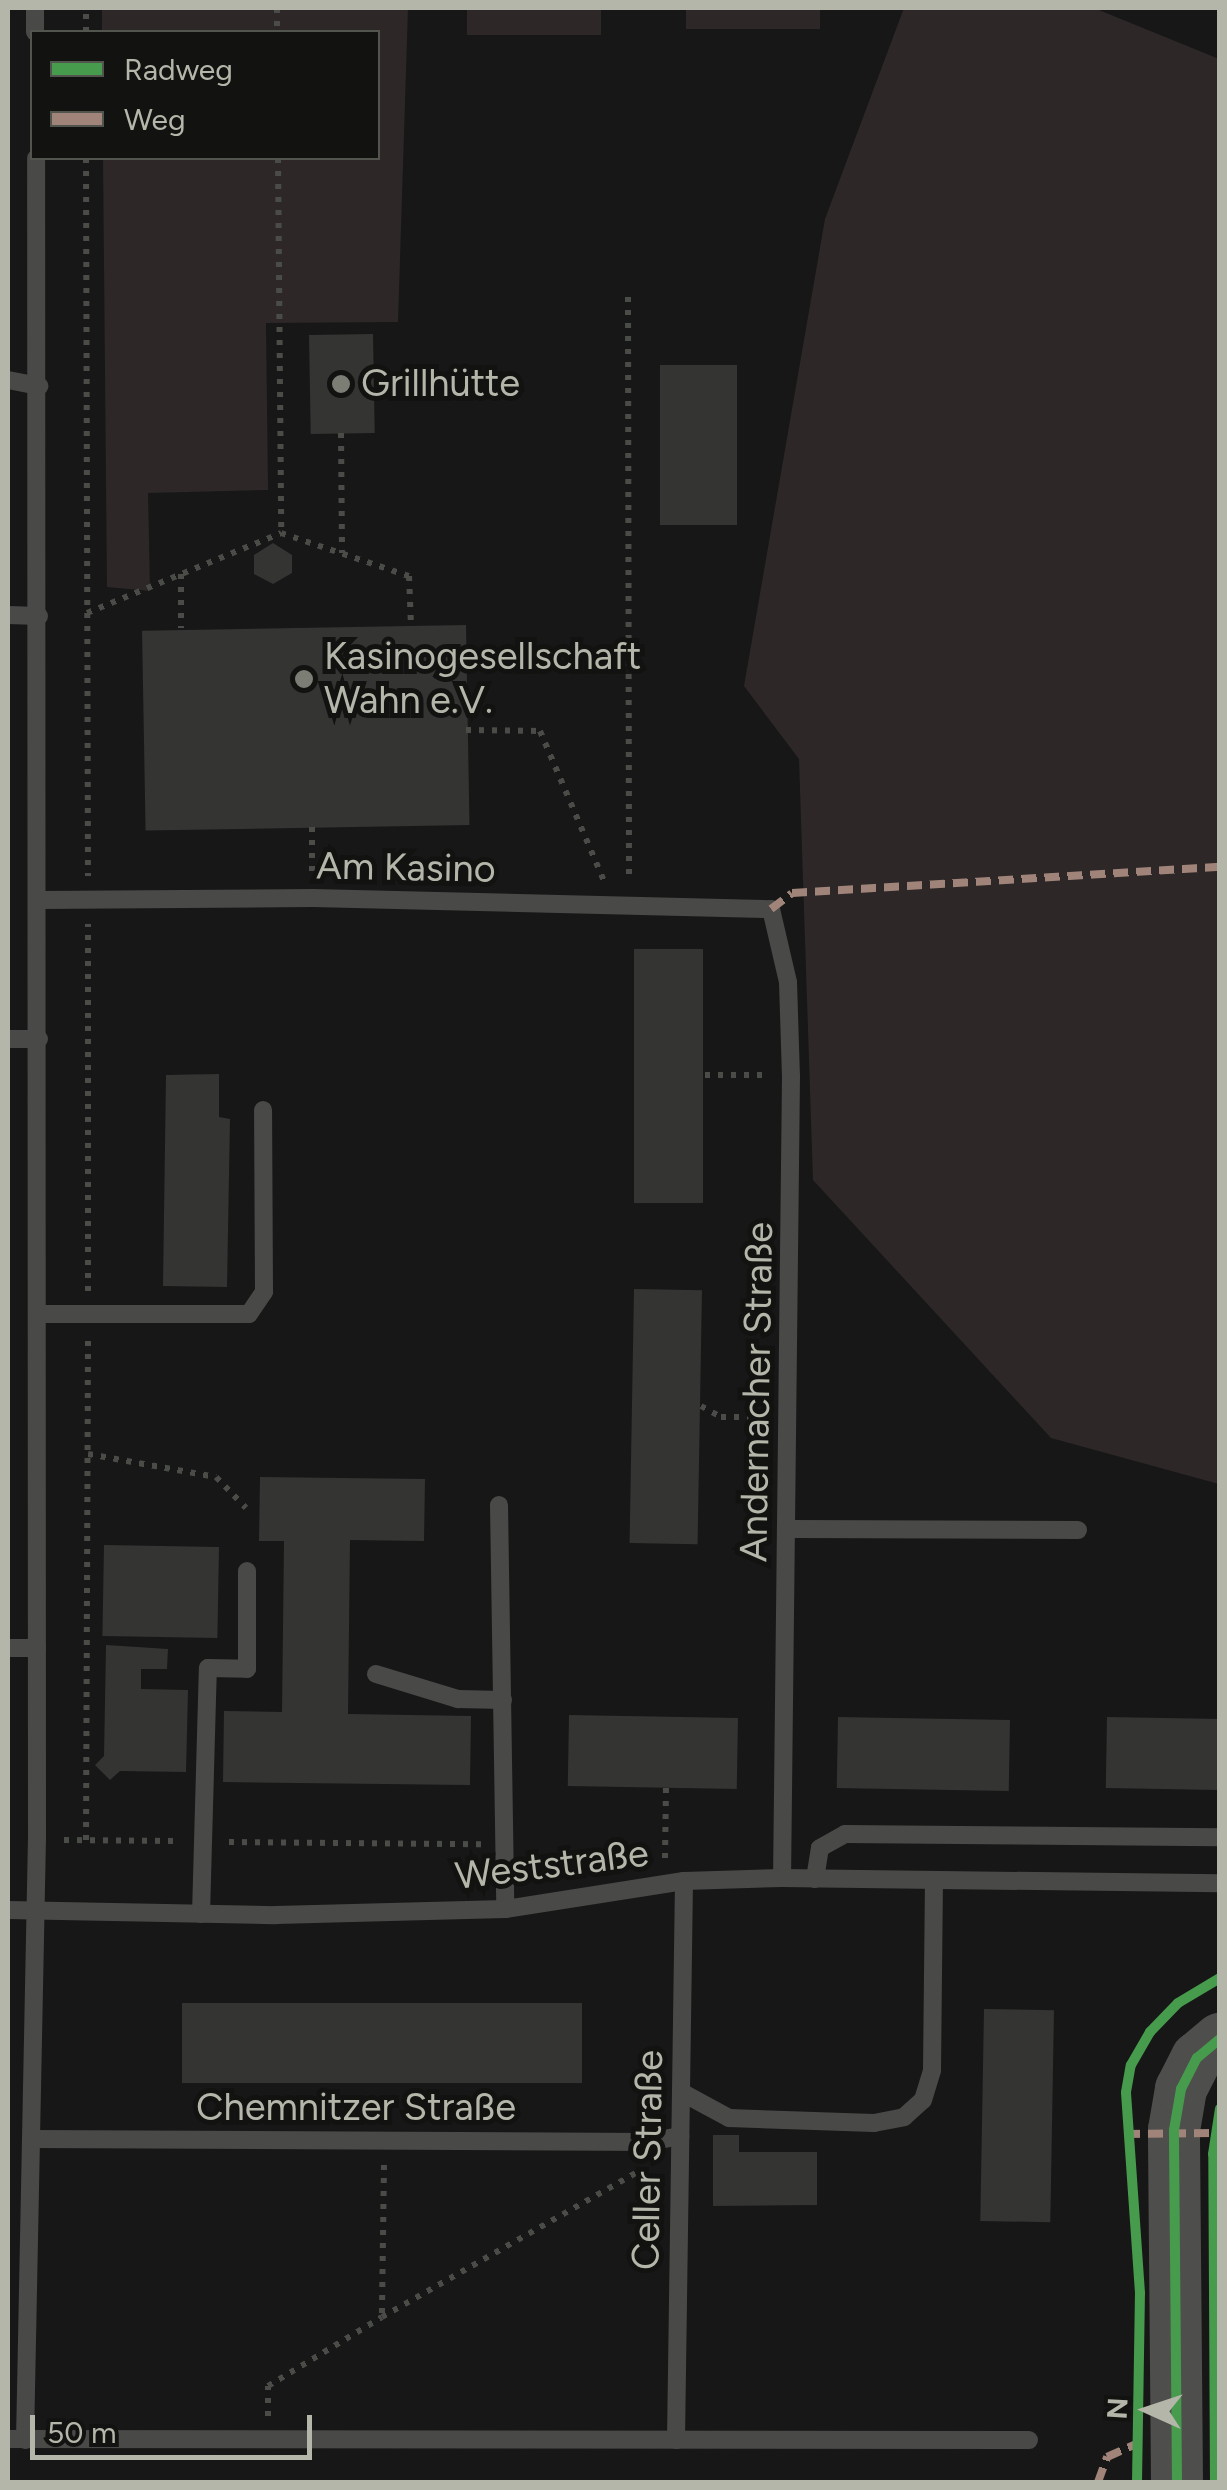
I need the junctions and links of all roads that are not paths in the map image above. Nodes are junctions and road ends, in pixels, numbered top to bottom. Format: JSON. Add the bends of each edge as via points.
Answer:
{"nodes":[{"id":1,"x":36,"y":160,"type":"edge"},
{"id":2,"x":8,"y":380,"type":"edge"},
{"id":3,"x":39,"y":386,"type":"junction"},
{"id":4,"x":8,"y":615,"type":"edge"},
{"id":5,"x":39,"y":616,"type":"junction"},
{"id":6,"x":40,"y":900,"type":"junction"},
{"id":7,"x":770,"y":909,"type":"joint"},
{"id":8,"x":8,"y":1040,"type":"edge"},
{"id":9,"x":39,"y":1040,"type":"junction"},
{"id":10,"x":263,"y":1110,"type":"dead end"},
{"id":11,"x":37,"y":1314,"type":"junction"},
{"id":12,"x":499,"y":1504,"type":"dead end"},
{"id":13,"x":788,"y":1528,"type":"junction"},
{"id":14,"x":1078,"y":1530,"type":"dead end"},
{"id":15,"x":247,"y":1571,"type":"dead end"},
{"id":16,"x":8,"y":1648,"type":"edge"},
{"id":17,"x":37,"y":1648,"type":"junction"},
{"id":18,"x":376,"y":1674,"type":"dead end"},
{"id":19,"x":503,"y":1700,"type":"junction"},
{"id":20,"x":1220,"y":1837,"type":"edge"},
{"id":21,"x":782,"y":1878,"type":"junction"},
{"id":22,"x":815,"y":1878,"type":"junction"},
{"id":23,"x":934,"y":1880,"type":"junction"},
{"id":24,"x":675,"y":1883,"type":"junction"},
{"id":25,"x":1220,"y":1884,"type":"edge"},
{"id":26,"x":506,"y":1909,"type":"junction"},
{"id":27,"x":8,"y":1910,"type":"edge"},
{"id":28,"x":36,"y":1910,"type":"junction"},
{"id":29,"x":201,"y":1914,"type":"junction"},
{"id":30,"x":1220,"y":2039,"type":"edge"},
{"id":31,"x":682,"y":2092,"type":"junction"},
{"id":32,"x":680,"y":2136,"type":"junction"},
{"id":33,"x":31,"y":2139,"type":"junction"},
{"id":34,"x":16,"y":2440,"type":"edge"},
{"id":35,"x":676,"y":2440,"type":"junction"},
{"id":36,"x":1029,"y":2440,"type":"dead end"},
{"id":37,"x":1178,"y":2482,"type":"edge"}],
"edges":[{"from":1,"to":3,"type":"lane"},
{"from":2,"to":3,"type":"lane"},
{"from":3,"to":5,"type":"lane"},
{"from":4,"to":5,"type":"lane"},
{"from":5,"to":6,"type":"lane"},
{"from":6,"to":7,"type":"lane","name":"Am Kasino","via":[[313,898]]},
{"from":6,"to":9,"type":"lane"},
{"from":7,"to":13,"type":"lane","name":"Andernacher Straße","via":[[788,982],[792,1076]]},
{"from":8,"to":9,"type":"lane"},
{"from":9,"to":11,"type":"lane"},
{"from":10,"to":11,"type":"lane","via":[[264,1292],[250,1314]]},
{"from":11,"to":17,"type":"lane"},
{"from":12,"to":19,"type":"lane"},
{"from":13,"to":14,"type":"lane"},
{"from":13,"to":21,"type":"lane","name":"Andernacher Straße"},
{"from":15,"to":29,"type":"lane","via":[[247,1669],[208,1668]]},
{"from":16,"to":17,"type":"lane"},
{"from":17,"to":28,"type":"lane"},
{"from":18,"to":19,"type":"lane","via":[[458,1699]]},
{"from":19,"to":26,"type":"lane"},
{"from":20,"to":22,"type":"lane","via":[[845,1834],[820,1848]]},
{"from":21,"to":22,"type":"lane","name":"Weststraße"},
{"from":21,"to":24,"type":"lane","name":"Weststraße"},
{"from":22,"to":23,"type":"lane","name":"Weststraße"},
{"from":23,"to":25,"type":"lane","name":"Weststraße"},
{"from":23,"to":31,"type":"lane","via":[[932,2070],[923,2100],[904,2117],[874,2123],[729,2118]]},
{"from":24,"to":26,"type":"lane","name":"Weststraße"},
{"from":24,"to":31,"type":"lane","name":"Celler Straße"},
{"from":26,"to":29,"type":"lane","name":"Weststraße"},
{"from":27,"to":28,"type":"lane","name":"Weststraße"},
{"from":28,"to":29,"type":"lane","name":"Weststraße"},
{"from":28,"to":33,"type":"lane"},
{"from":30,"to":37,"type":"street","via":[[1189,2073],[1174,2130]]},
{"from":31,"to":32,"type":"lane","name":"Celler Straße"},
{"from":32,"to":33,"type":"lane","name":"Chemnitzer Straße","via":[[649,2142]]},
{"from":32,"to":35,"type":"lane","name":"Celler Straße"},
{"from":33,"to":34,"type":"lane"},
{"from":34,"to":35,"type":"lane"},
{"from":35,"to":36,"type":"lane"}]}
